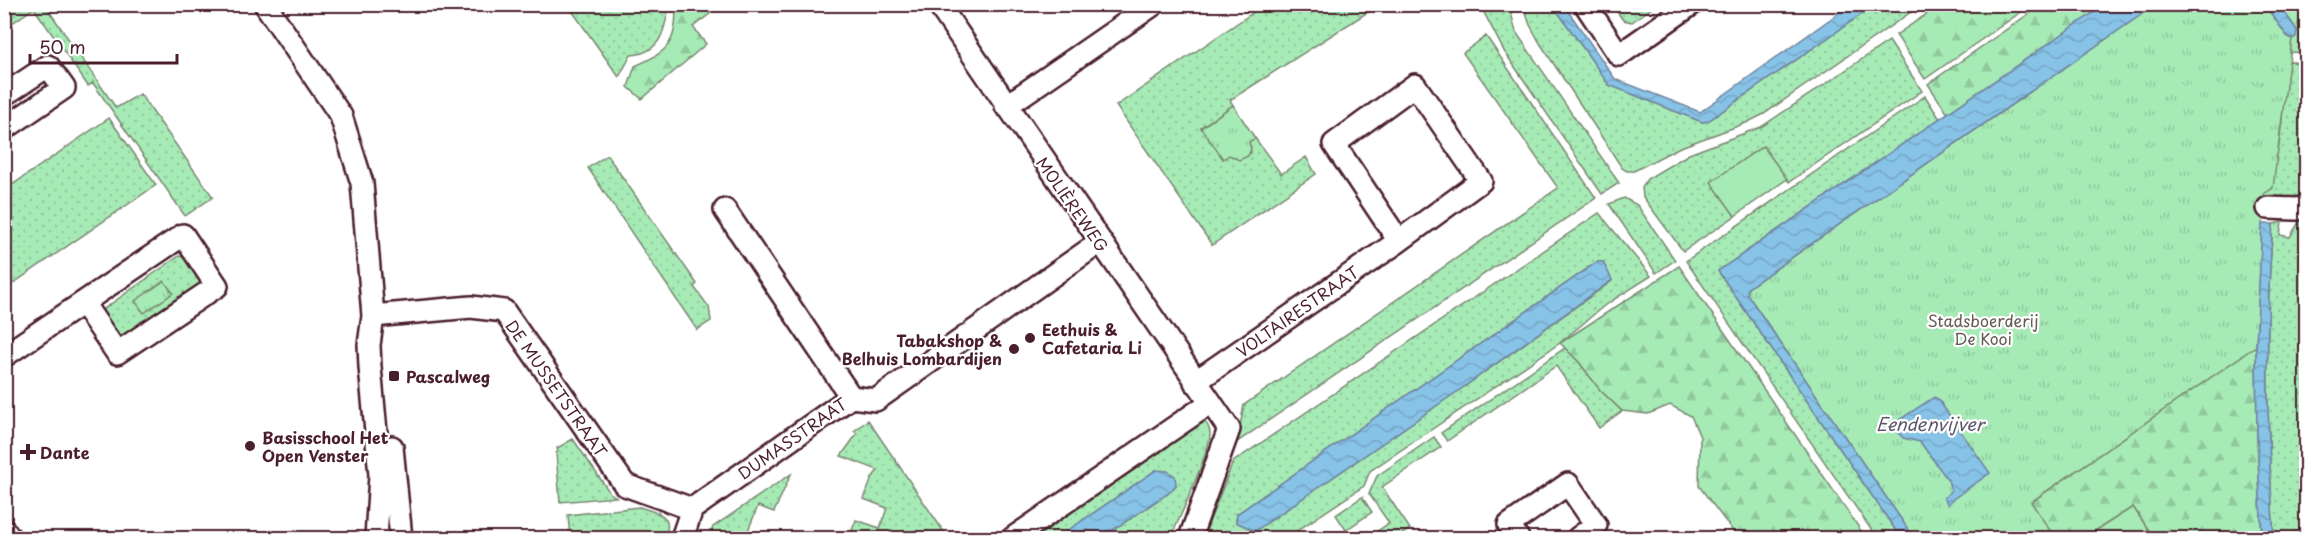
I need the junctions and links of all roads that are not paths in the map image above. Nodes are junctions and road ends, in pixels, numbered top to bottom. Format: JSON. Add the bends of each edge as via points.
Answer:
{"nodes":[{"id":1,"x":265,"y":4,"type":"edge"},
{"id":2,"x":938,"y":4,"type":"edge"},
{"id":3,"x":1154,"y":4,"type":"edge"},
{"id":4,"x":1585,"y":4,"type":"edge"},
{"id":5,"x":1692,"y":4,"type":"edge"},
{"id":6,"x":4,"y":95,"type":"edge"},
{"id":7,"x":1006,"y":106,"type":"junction"},
{"id":8,"x":4,"y":129,"type":"edge"},
{"id":9,"x":2307,"y":207,"type":"edge"},
{"id":10,"x":2268,"y":208,"type":"dead end"},
{"id":11,"x":725,"y":210,"type":"dead end"},
{"id":12,"x":1399,"y":241,"type":"junction"},
{"id":13,"x":1100,"y":242,"type":"junction"},
{"id":14,"x":83,"y":303,"type":"junction"},
{"id":15,"x":373,"y":316,"type":"junction"},
{"id":16,"x":4,"y":356,"type":"edge"},
{"id":17,"x":1195,"y":382,"type":"junction"},
{"id":18,"x":851,"y":397,"type":"junction"},
{"id":19,"x":1210,"y":403,"type":"junction"},
{"id":20,"x":692,"y":508,"type":"junction"},
{"id":21,"x":4,"y":530,"type":"edge"},
{"id":22,"x":10,"y":538,"type":"edge"},
{"id":23,"x":376,"y":538,"type":"edge"},
{"id":24,"x":401,"y":538,"type":"edge"},
{"id":25,"x":682,"y":538,"type":"edge"},
{"id":26,"x":1013,"y":538,"type":"edge"},
{"id":27,"x":1190,"y":538,"type":"edge"},
{"id":28,"x":1518,"y":538,"type":"edge"},
{"id":29,"x":1578,"y":538,"type":"edge"}],
"edges":[{"from":1,"to":15,"type":"street","via":[[341,116],[351,143],[362,183]]},
{"from":2,"to":7,"type":"street","name":"MOLIÈREWEG"},
{"from":3,"to":7,"type":"street"},
{"from":4,"to":5,"type":"street","via":[[1619,55]]},
{"from":6,"to":8,"type":"street","via":[[48,66],[64,88]]},
{"from":7,"to":13,"type":"street","name":"MOLIÈREWEG"},
{"from":9,"to":10,"type":"street"},
{"from":11,"to":18,"type":"street"},
{"from":12,"to":12,"type":"street","name":"VOLTAIRESTRAAT","via":[[1481,181],[1415,84],[1334,144]]},
{"from":12,"to":17,"type":"street","name":"VOLTAIRESTRAAT"},
{"from":13,"to":17,"type":"street","name":"MOLIÈREWEG"},
{"from":13,"to":18,"type":"street","name":"DUMASSTRAAT","via":[[876,400]]},
{"from":14,"to":14,"type":"street","via":[[117,353],[217,286],[183,235]]},
{"from":14,"to":16,"type":"street"},
{"from":15,"to":20,"type":"street","name":"DE MUSSETSTRAAT","via":[[471,307],[504,311],[625,485]]},
{"from":15,"to":23,"type":"street","via":[[369,345],[380,475]]},
{"from":15,"to":24,"type":"street","via":[[381,343]]},
{"from":17,"to":19,"type":"street","name":"MOLIÈREWEG"},
{"from":18,"to":20,"type":"street","name":"DUMASSTRAAT"},
{"from":19,"to":26,"type":"street"},
{"from":19,"to":27,"type":"street","name":"MOLIÈREWEG","via":[[1229,429]]},
{"from":20,"to":25,"type":"street"},
{"from":21,"to":22,"type":"street"},
{"from":28,"to":29,"type":"street","via":[[1509,525],[1568,484],[1596,525]]}]}
